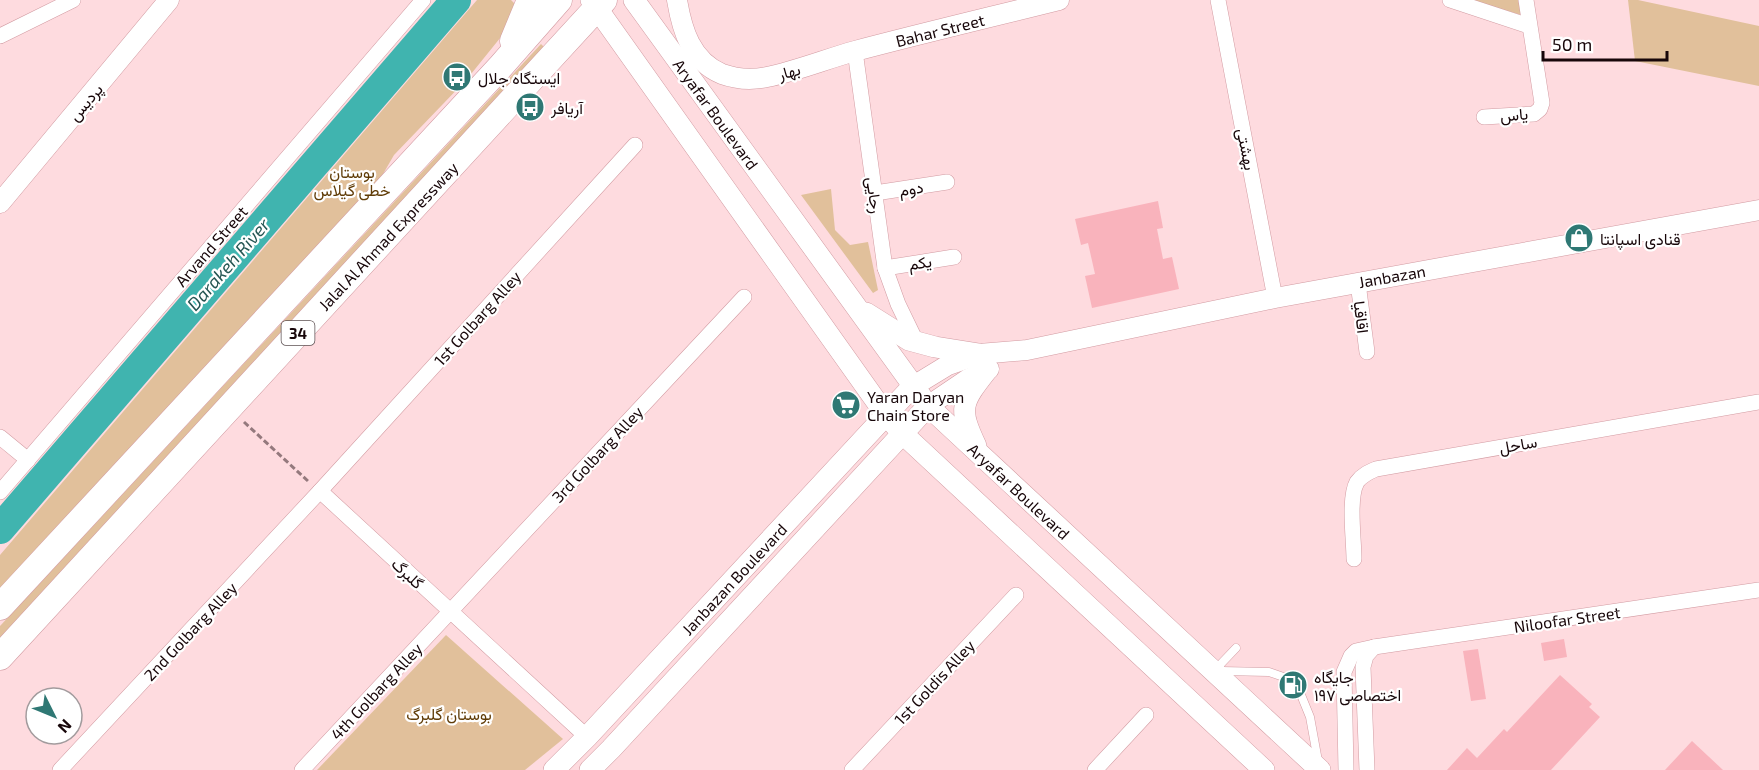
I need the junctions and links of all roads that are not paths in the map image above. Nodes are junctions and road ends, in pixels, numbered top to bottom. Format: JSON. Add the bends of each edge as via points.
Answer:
{"nodes":[{"id":1,"x":73,"y":0,"type":"edge"},
{"id":2,"x":169,"y":0,"type":"edge"},
{"id":3,"x":423,"y":0,"type":"edge"},
{"id":4,"x":530,"y":0,"type":"edge"},
{"id":5,"x":559,"y":0,"type":"edge"},
{"id":6,"x":634,"y":0,"type":"edge"},
{"id":7,"x":676,"y":0,"type":"edge"},
{"id":8,"x":1059,"y":0,"type":"edge"},
{"id":9,"x":1218,"y":0,"type":"edge"},
{"id":10,"x":1450,"y":0,"type":"edge"},
{"id":11,"x":1526,"y":0,"type":"edge"},
{"id":12,"x":597,"y":3,"type":"edge"},
{"id":13,"x":1529,"y":26,"type":"junction"},
{"id":14,"x":0,"y":36,"type":"edge"},
{"id":15,"x":855,"y":51,"type":"junction"},
{"id":16,"x":501,"y":66,"type":"junction"},
{"id":17,"x":1484,"y":117,"type":"dead end"},
{"id":18,"x":635,"y":145,"type":"dead end"},
{"id":19,"x":947,"y":182,"type":"dead end"},
{"id":20,"x":875,"y":193,"type":"junction"},
{"id":21,"x":0,"y":203,"type":"edge"},
{"id":22,"x":1759,"y":210,"type":"edge"},
{"id":23,"x":954,"y":257,"type":"dead end"},
{"id":24,"x":885,"y":268,"type":"junction"},
{"id":25,"x":1358,"y":283,"type":"junction"},
{"id":26,"x":744,"y":297,"type":"dead end"},
{"id":27,"x":1275,"y":298,"type":"junction"},
{"id":28,"x":856,"y":306,"type":"junction"},
{"id":29,"x":913,"y":334,"type":"dead end"},
{"id":30,"x":1367,"y":352,"type":"dead end"},
{"id":31,"x":983,"y":362,"type":"junction"},
{"id":32,"x":912,"y":387,"type":"junction"},
{"id":33,"x":1759,"y":402,"type":"edge"},
{"id":34,"x":928,"y":406,"type":"junction"},
{"id":35,"x":886,"y":415,"type":"junction"},
{"id":36,"x":903,"y":434,"type":"junction"},
{"id":37,"x":0,"y":438,"type":"edge"},
{"id":38,"x":980,"y":455,"type":"junction"},
{"id":39,"x":28,"y":460,"type":"junction"},
{"id":40,"x":320,"y":491,"type":"junction"},
{"id":41,"x":0,"y":492,"type":"edge"},
{"id":42,"x":1354,"y":559,"type":"dead end"},
{"id":43,"x":1759,"y":590,"type":"edge"},
{"id":44,"x":1016,"y":595,"type":"dead end"},
{"id":45,"x":0,"y":607,"type":"edge"},
{"id":46,"x":450,"y":611,"type":"junction"},
{"id":47,"x":1374,"y":647,"type":"junction"},
{"id":48,"x":1236,"y":648,"type":"dead end"},
{"id":49,"x":0,"y":657,"type":"edge"},
{"id":50,"x":1214,"y":671,"type":"junction"},
{"id":51,"x":1146,"y":715,"type":"dead end"},
{"id":52,"x":587,"y":737,"type":"junction"},
{"id":53,"x":1320,"y":769,"type":"edge"},
{"id":54,"x":60,"y":770,"type":"edge"},
{"id":55,"x":302,"y":770,"type":"edge"},
{"id":56,"x":554,"y":770,"type":"edge"},
{"id":57,"x":590,"y":770,"type":"edge"},
{"id":58,"x":852,"y":770,"type":"edge"},
{"id":59,"x":1095,"y":770,"type":"edge"},
{"id":60,"x":1264,"y":770,"type":"edge"},
{"id":61,"x":1346,"y":770,"type":"edge"},
{"id":62,"x":1367,"y":770,"type":"edge"}],
"edges":[{"from":1,"to":14,"type":"street"},
{"from":2,"to":21,"type":"street","name":"پردیس"},
{"from":3,"to":39,"type":"street","name":"Arvand Street"},
{"from":4,"to":16,"type":"highway"},
{"from":5,"to":16,"type":"highway","name":"Jalal Al Ahmad Expressway","number":"34"},
{"from":6,"to":28,"type":"main road","name":"Aryafar Boulevard"},
{"from":7,"to":15,"type":"street","name":"بهار","via":[[688,43],[705,63],[722,74],[741,79],[767,77]]},
{"from":8,"to":15,"type":"street","name":"Bahar Street"},
{"from":9,"to":27,"type":"street","name":"بهشتی"},
{"from":10,"to":13,"type":"street"},
{"from":11,"to":13,"type":"street","name":"یاس"},
{"from":12,"to":35,"type":"main road"},
{"from":12,"to":49,"type":"highway","name":"Jalal Al Ahmad Expressway","number":"34"},
{"from":13,"to":17,"type":"street","name":"یاس","via":[[1540,109],[1534,114]]},
{"from":15,"to":20,"type":"street","name":"رجایی"},
{"from":16,"to":45,"type":"highway","name":"Jalal Al Ahmad Expressway","number":"34"},
{"from":18,"to":40,"type":"street","name":"1st Golbarg Alley"},
{"from":19,"to":20,"type":"street","name":"دوم"},
{"from":20,"to":24,"type":"street","name":"رجایی"},
{"from":22,"to":25,"type":"street","name":"Janbazan"},
{"from":23,"to":24,"type":"street","name":"یکم"},
{"from":24,"to":29,"type":"street","name":"رجایی"},
{"from":25,"to":27,"type":"street","name":"Janbazan"},
{"from":25,"to":30,"type":"street","name":"اقاقیا"},
{"from":26,"to":46,"type":"street","name":"3rd Golbarg Alley"},
{"from":27,"to":31,"type":"street","name":"Janbazan"},
{"from":28,"to":31,"type":"main road","via":[[909,340]]},
{"from":28,"to":32,"type":"main road","name":"Aryafar Boulevard"},
{"from":31,"to":32,"type":"street","name":"Janbazan","via":[[948,365]]},
{"from":31,"to":34,"type":"street","name":"Janbazan","via":[[968,379]]},
{"from":31,"to":38,"type":"main road","via":[[964,410]]},
{"from":32,"to":34,"type":"main road","name":"Aryafar Boulevard"},
{"from":32,"to":35,"type":"main road","name":"Janbazan Boulevard"},
{"from":33,"to":42,"type":"street","name":"ساحل","via":[[1376,469],[1355,486]]},
{"from":34,"to":36,"type":"main road","name":"Janbazan Boulevard"},
{"from":34,"to":38,"type":"main road","name":"Aryafar Boulevard"},
{"from":35,"to":36,"type":"main road"},
{"from":35,"to":52,"type":"main road","name":"Janbazan Boulevard"},
{"from":36,"to":57,"type":"main road","name":"Janbazan Boulevard"},
{"from":36,"to":60,"type":"main road"},
{"from":37,"to":39,"type":"street"},
{"from":38,"to":50,"type":"main road","name":"Aryafar Boulevard"},
{"from":39,"to":41,"type":"street","name":"Arvand Street"},
{"from":40,"to":46,"type":"street","name":"گلبرگ"},
{"from":40,"to":54,"type":"street","name":"2nd Golbarg Alley"},
{"from":43,"to":47,"type":"street","name":"Niloofar Street"},
{"from":44,"to":58,"type":"street","name":"1st Goldis Alley"},
{"from":46,"to":52,"type":"street","name":"گلبرگ"},
{"from":46,"to":55,"type":"street","name":"4th Golbarg Alley"},
{"from":47,"to":61,"type":"street","name":"Niloofar Street","via":[[1356,651],[1344,672]]},
{"from":47,"to":62,"type":"street","via":[[1363,667]]},
{"from":48,"to":50,"type":"lane"},
{"from":50,"to":53,"type":"main road","name":"Aryafar Boulevard"},
{"from":50,"to":53,"type":"lane","via":[[1269,672],[1292,680],[1310,717]]},
{"from":51,"to":59,"type":"street"},
{"from":52,"to":56,"type":"main road","name":"Janbazan Boulevard"}]}
